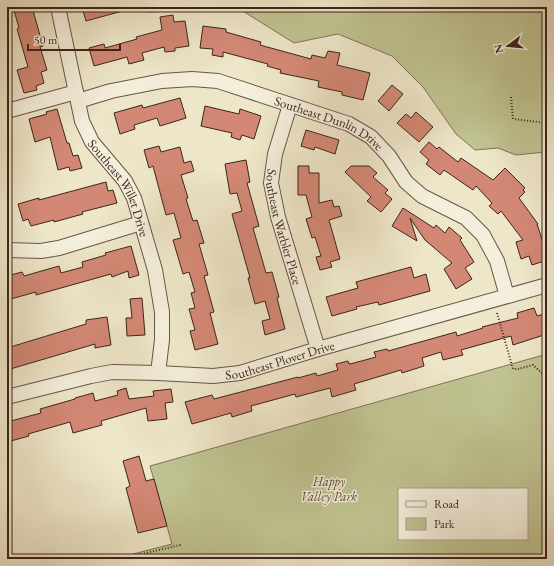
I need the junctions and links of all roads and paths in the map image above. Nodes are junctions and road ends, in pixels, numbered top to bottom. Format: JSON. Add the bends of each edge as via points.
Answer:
{"nodes":[{"id":1,"x":58,"y":7,"type":"edge"},
{"id":2,"x":77,"y":96,"type":"junction"},
{"id":3,"x":511,"y":97,"type":"dead end"},
{"id":4,"x":290,"y":104,"type":"junction"},
{"id":5,"x":7,"y":111,"type":"edge"},
{"id":6,"x":547,"y":124,"type":"edge"},
{"id":7,"x":141,"y":223,"type":"junction"},
{"id":8,"x":7,"y":250,"type":"edge"},
{"id":9,"x":547,"y":285,"type":"edge"},
{"id":10,"x":507,"y":296,"type":"junction"},
{"id":11,"x":493,"y":300,"type":"junction"},
{"id":12,"x":318,"y":349,"type":"junction"},
{"id":13,"x":158,"y":373,"type":"junction"},
{"id":14,"x":547,"y":376,"type":"edge"},
{"id":15,"x":7,"y":397,"type":"edge"},
{"id":16,"x":180,"y":543,"type":"dead end"},
{"id":17,"x":121,"y":559,"type":"edge"}],
"edges":[{"from":1,"to":2,"type":"street","name":"Southeast Willet Drive"},
{"from":2,"to":4,"type":"street","name":"Southeast Dunlin Drive","via":[[162,81],[192,79],[218,81]]},
{"from":2,"to":5,"type":"street","name":"Southeast Dunlin Drive"},
{"from":2,"to":7,"type":"street","name":"Southeast Willet Drive","via":[[82,121],[92,142],[125,180],[134,198]]},
{"from":3,"to":6,"type":"path","via":[[514,119]]},
{"from":4,"to":10,"type":"street","name":"Southeast Dunlin Drive","via":[[349,124],[371,137],[389,156],[406,182],[422,196],[466,218],[484,235],[497,261]]},
{"from":4,"to":12,"type":"street","name":"Southeast Warbler Place","via":[[275,154],[271,183],[278,217]]},
{"from":7,"to":8,"type":"street","via":[[41,252]]},
{"from":7,"to":13,"type":"street","name":"Southeast Willet Drive","via":[[155,270],[162,312]]},
{"from":9,"to":10,"type":"street","name":"Southeast Plover Drive"},
{"from":10,"to":11,"type":"street","name":"Southeast Plover Drive"},
{"from":11,"to":12,"type":"street","name":"Southeast Plover Drive"},
{"from":11,"to":14,"type":"path","via":[[513,369],[533,365]]},
{"from":12,"to":13,"type":"street","name":"Southeast Plover Drive","via":[[240,373],[213,376]]},
{"from":13,"to":15,"type":"street","name":"Southeast Plover Drive","via":[[112,372]]},
{"from":16,"to":17,"type":"path"}]}
